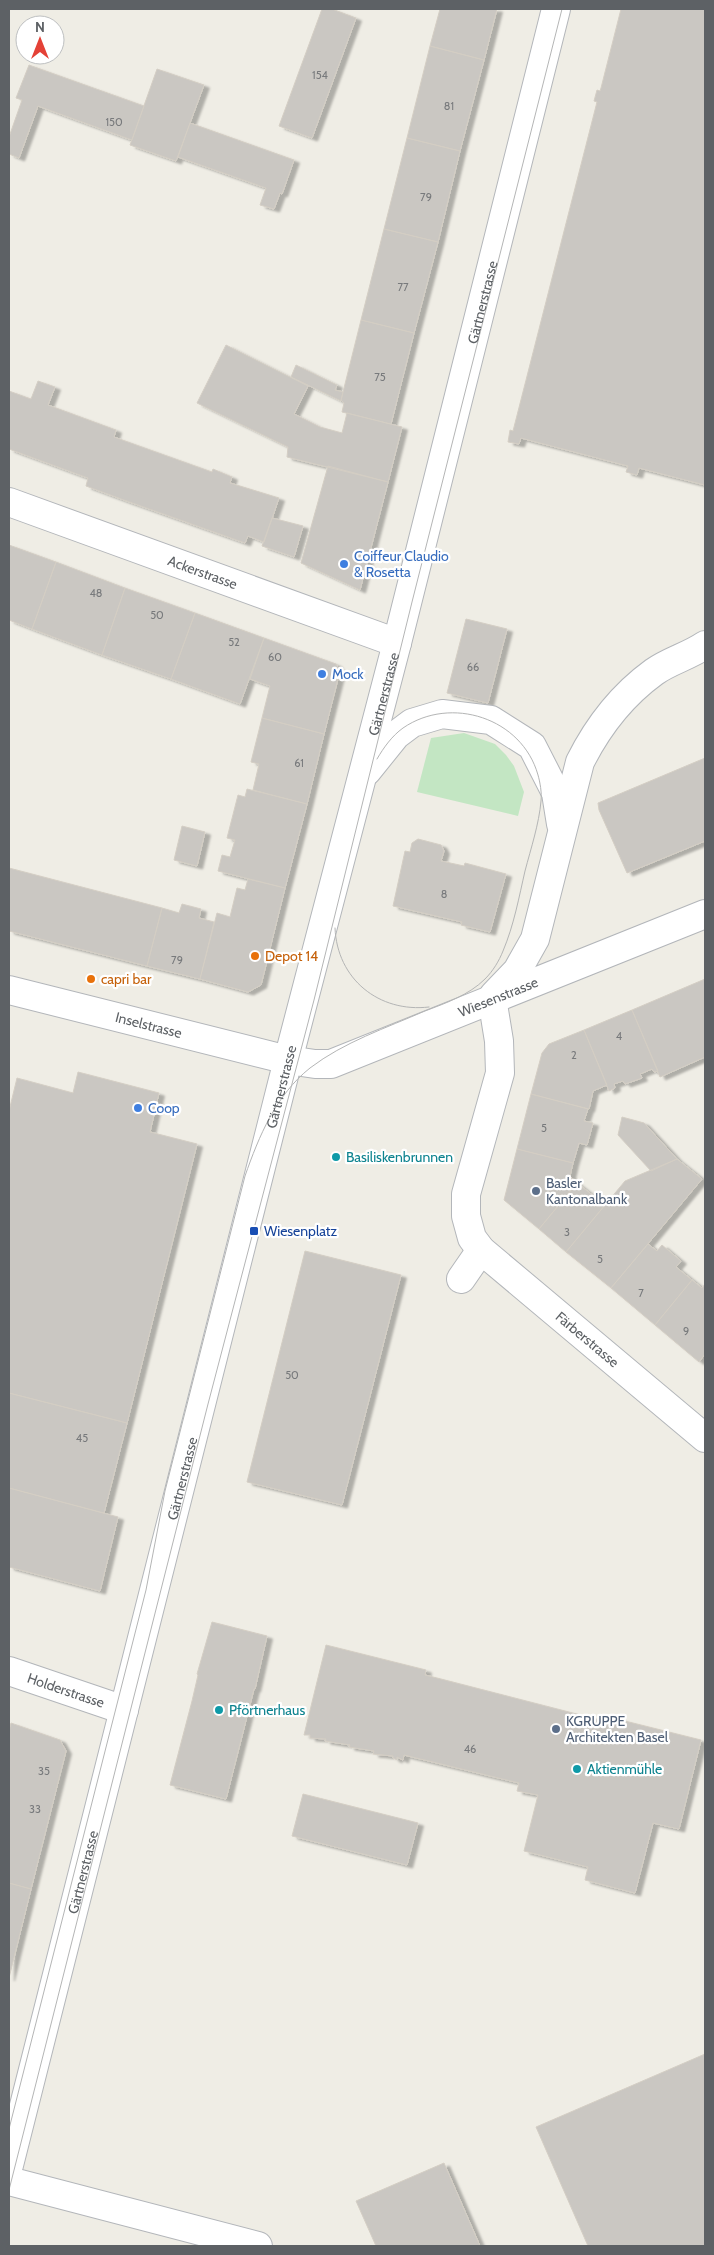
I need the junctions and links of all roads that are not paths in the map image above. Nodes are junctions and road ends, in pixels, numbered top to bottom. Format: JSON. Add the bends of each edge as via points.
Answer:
{"nodes":[{"id":1,"x":556,"y":9,"type":"edge"},
{"id":2,"x":9,"y":502,"type":"edge"},
{"id":3,"x":397,"y":643,"type":"junction"},
{"id":4,"x":705,"y":645,"type":"edge"},
{"id":5,"x":362,"y":777,"type":"junction"},
{"id":6,"x":563,"y":831,"type":"junction"},
{"id":7,"x":705,"y":914,"type":"edge"},
{"id":8,"x":9,"y":990,"type":"edge"},
{"id":9,"x":492,"y":998,"type":"junction"},
{"id":10,"x":288,"y":1060,"type":"junction"},
{"id":11,"x":476,"y":1244,"type":"junction"},
{"id":12,"x":461,"y":1279,"type":"dead end"},
{"id":13,"x":705,"y":1438,"type":"edge"},
{"id":14,"x":9,"y":1671,"type":"edge"},
{"id":15,"x":124,"y":1710,"type":"junction"},
{"id":16,"x":9,"y":2165,"type":"edge"},
{"id":17,"x":9,"y":2181,"type":"edge"},
{"id":18,"x":258,"y":2246,"type":"edge"}],
"edges":[{"from":1,"to":3,"type":"street","name":"Gärtnerstrasse"},
{"from":2,"to":3,"type":"street","name":"Ackerstrasse"},
{"from":3,"to":5,"type":"street","name":"Gärtnerstrasse"},
{"from":4,"to":6,"type":"street","via":[[655,672],[618,702],[593,736],[580,762]]},
{"from":5,"to":6,"type":"street","via":[[396,735],[412,722],[442,714],[491,720],[532,746],[556,793]]},
{"from":5,"to":10,"type":"street","name":"Gärtnerstrasse"},
{"from":6,"to":9,"type":"street","via":[[535,939],[517,971]]},
{"from":7,"to":9,"type":"street","name":"Wiesenstrasse"},
{"from":8,"to":10,"type":"street","name":"Inselstrasse"},
{"from":9,"to":10,"type":"street","name":"Wiesenstrasse","via":[[331,1064]]},
{"from":9,"to":11,"type":"street","via":[[500,1073],[466,1194],[466,1216]]},
{"from":10,"to":15,"type":"street","name":"Gärtnerstrasse"},
{"from":11,"to":12,"type":"street"},
{"from":11,"to":13,"type":"street","name":"Färberstrasse"},
{"from":14,"to":15,"type":"street","name":"Holderstrasse"},
{"from":15,"to":16,"type":"street","name":"Gärtnerstrasse"},
{"from":17,"to":18,"type":"street"}]}
